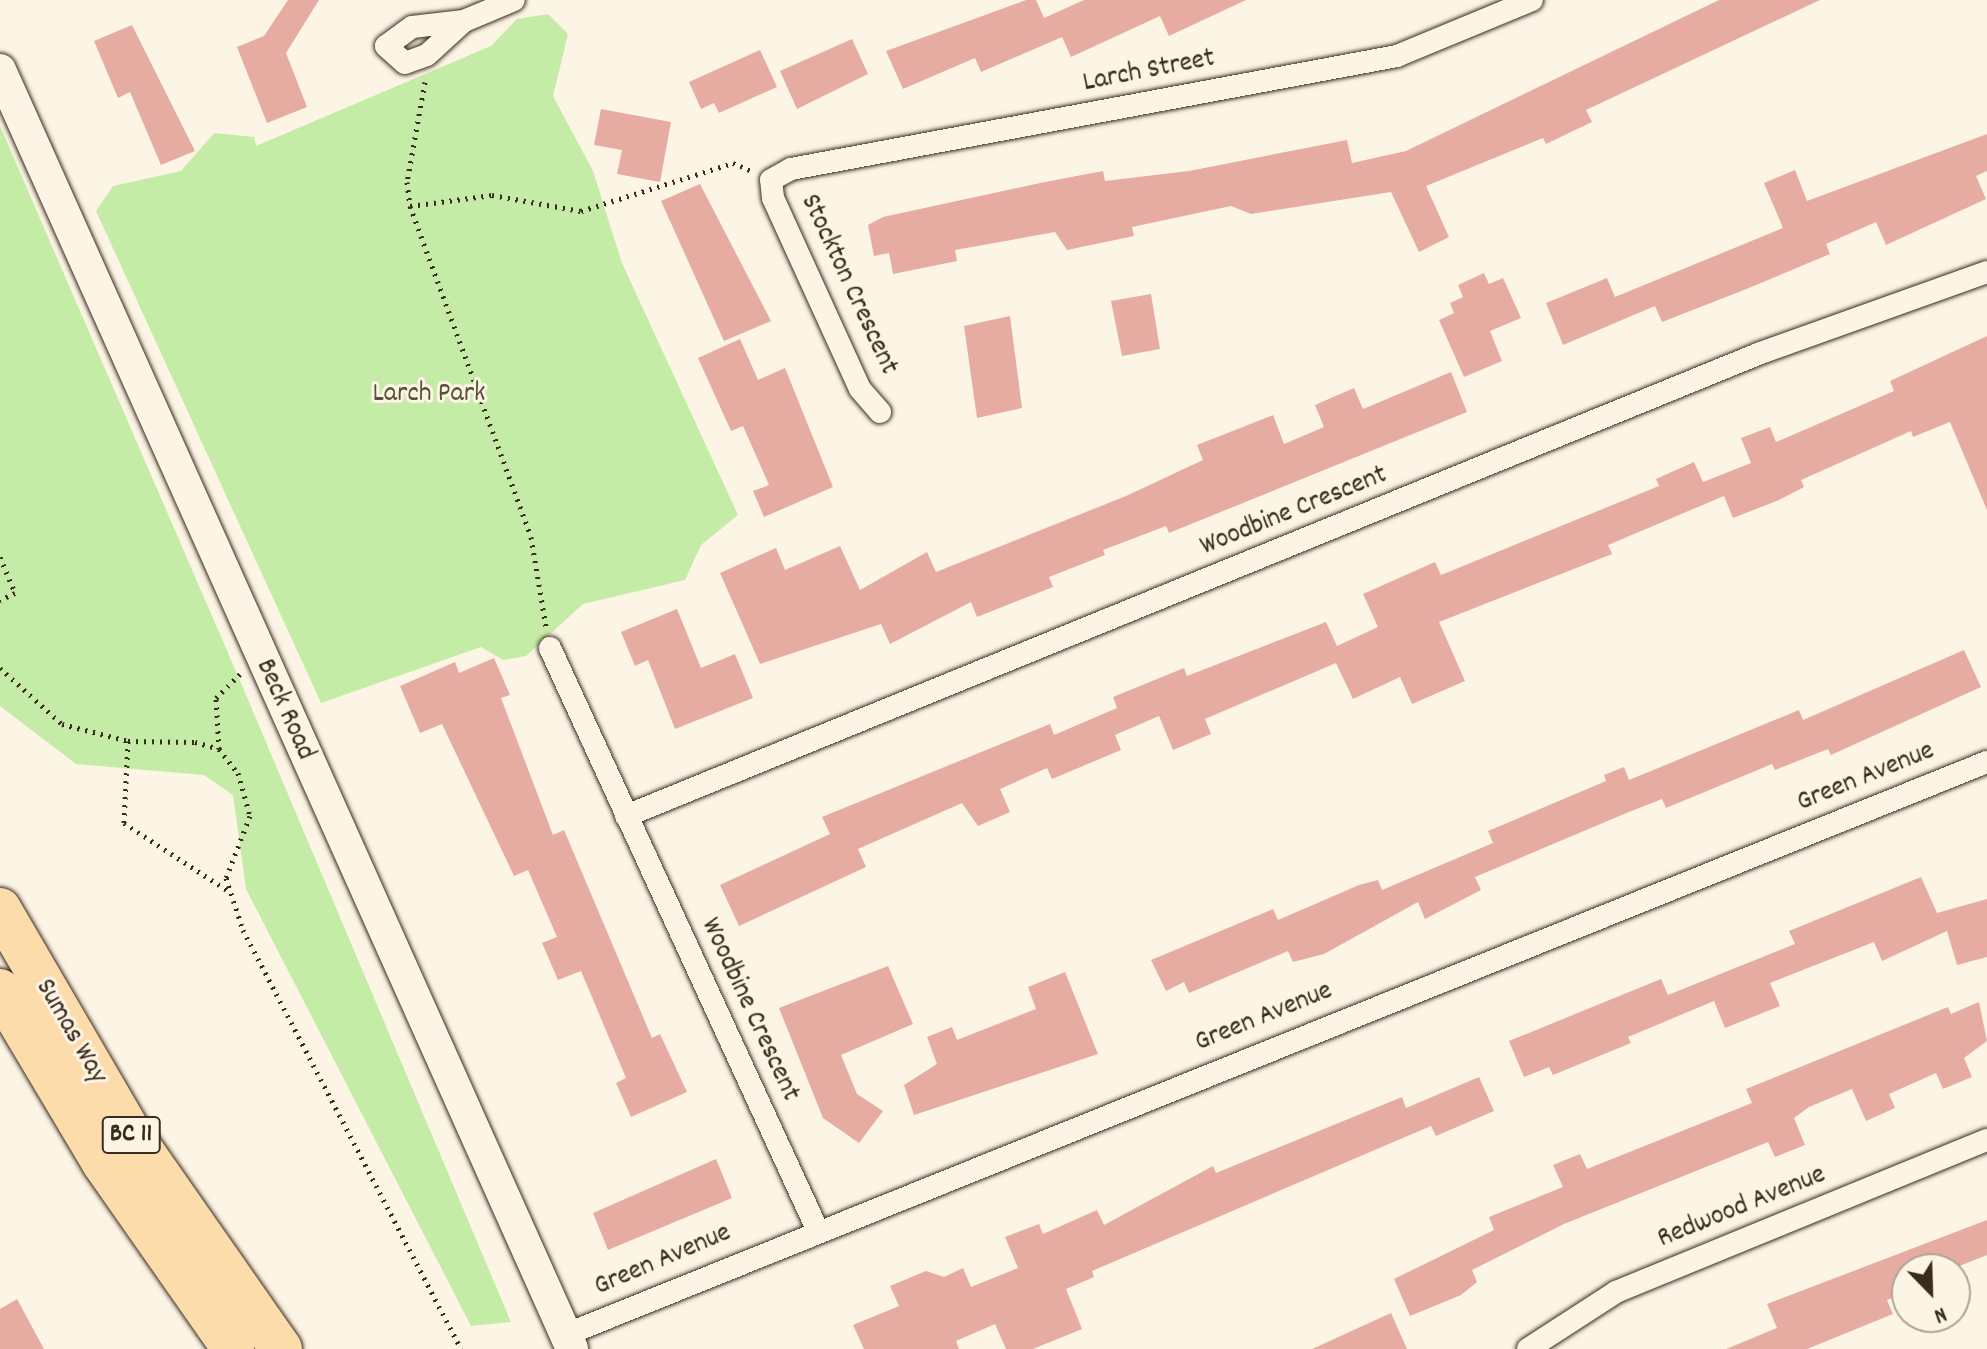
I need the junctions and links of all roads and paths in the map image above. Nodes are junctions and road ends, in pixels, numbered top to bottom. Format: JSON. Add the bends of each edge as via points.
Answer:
{"nodes":[{"id":1,"x":514,"y":0,"type":"edge"},
{"id":2,"x":1532,"y":0,"type":"edge"},
{"id":3,"x":464,"y":21,"type":"junction"},
{"id":4,"x":427,"y":55,"type":"junction"},
{"id":5,"x":0,"y":70,"type":"edge"},
{"id":6,"x":771,"y":180,"type":"junction"},
{"id":7,"x":410,"y":206,"type":"junction"},
{"id":8,"x":1987,"y":272,"type":"edge"},
{"id":9,"x":880,"y":412,"type":"dead end"},
{"id":10,"x":0,"y":557,"type":"edge"},
{"id":11,"x":0,"y":600,"type":"edge"},
{"id":12,"x":550,"y":648,"type":"joint"},
{"id":13,"x":263,"y":664,"type":"junction"},
{"id":14,"x":0,"y":668,"type":"edge"},
{"id":15,"x":128,"y":741,"type":"junction"},
{"id":16,"x":219,"y":749,"type":"junction"},
{"id":17,"x":1987,"y":762,"type":"edge"},
{"id":18,"x":626,"y":816,"type":"junction"},
{"id":19,"x":230,"y":892,"type":"junction"},
{"id":20,"x":0,"y":909,"type":"edge"},
{"id":21,"x":0,"y":990,"type":"edge"},
{"id":22,"x":1987,"y":1140,"type":"edge"},
{"id":23,"x":817,"y":1229,"type":"junction"},
{"id":24,"x":568,"y":1342,"type":"edge"},
{"id":25,"x":233,"y":1349,"type":"edge"},
{"id":26,"x":281,"y":1349,"type":"edge"},
{"id":27,"x":461,"y":1349,"type":"edge"},
{"id":28,"x":1528,"y":1349,"type":"edge"}],
"edges":[{"from":1,"to":3,"type":"street"},
{"from":2,"to":6,"type":"street","name":"Larch Street","via":[[1397,56],[791,169]]},
{"from":3,"to":4,"type":"street"},
{"from":3,"to":4,"type":"street","via":[[412,27],[386,46],[405,63]]},
{"from":4,"to":7,"type":"path","via":[[422,127],[407,182]]},
{"from":5,"to":13,"type":"street","name":"Beck Road"},
{"from":6,"to":7,"type":"path","via":[[733,163],[581,211],[492,195]]},
{"from":6,"to":9,"type":"street","name":"Stockton Crescent","via":[[773,198],[860,389]]},
{"from":7,"to":12,"type":"path","via":[[531,537]]},
{"from":8,"to":18,"type":"street","name":"Woodbine Crescent","via":[[1758,354]]},
{"from":10,"to":11,"type":"path","via":[[15,593]]},
{"from":12,"to":18,"type":"street","name":"Woodbine Crescent"},
{"from":13,"to":16,"type":"path","via":[[226,681],[216,698]]},
{"from":13,"to":24,"type":"street","name":"Beck Road"},
{"from":14,"to":15,"type":"path","via":[[62,724]]},
{"from":15,"to":16,"type":"path"},
{"from":15,"to":19,"type":"path","via":[[124,823]]},
{"from":16,"to":19,"type":"path","via":[[238,773],[250,816],[226,878]]},
{"from":17,"to":23,"type":"street","name":"Green Avenue"},
{"from":18,"to":23,"type":"street","name":"Woodbine Crescent"},
{"from":19,"to":27,"type":"path","via":[[243,930]]},
{"from":20,"to":26,"type":"highway","name":"Sumas Way","number":"BC 11","via":[[131,1134]]},
{"from":21,"to":25,"type":"highway","name":"Sumas Way","number":"BC 11","via":[[103,1163]]},
{"from":22,"to":28,"type":"street","name":"Redwood Avenue","via":[[1616,1292]]},
{"from":23,"to":24,"type":"street","name":"Green Avenue"}]}
